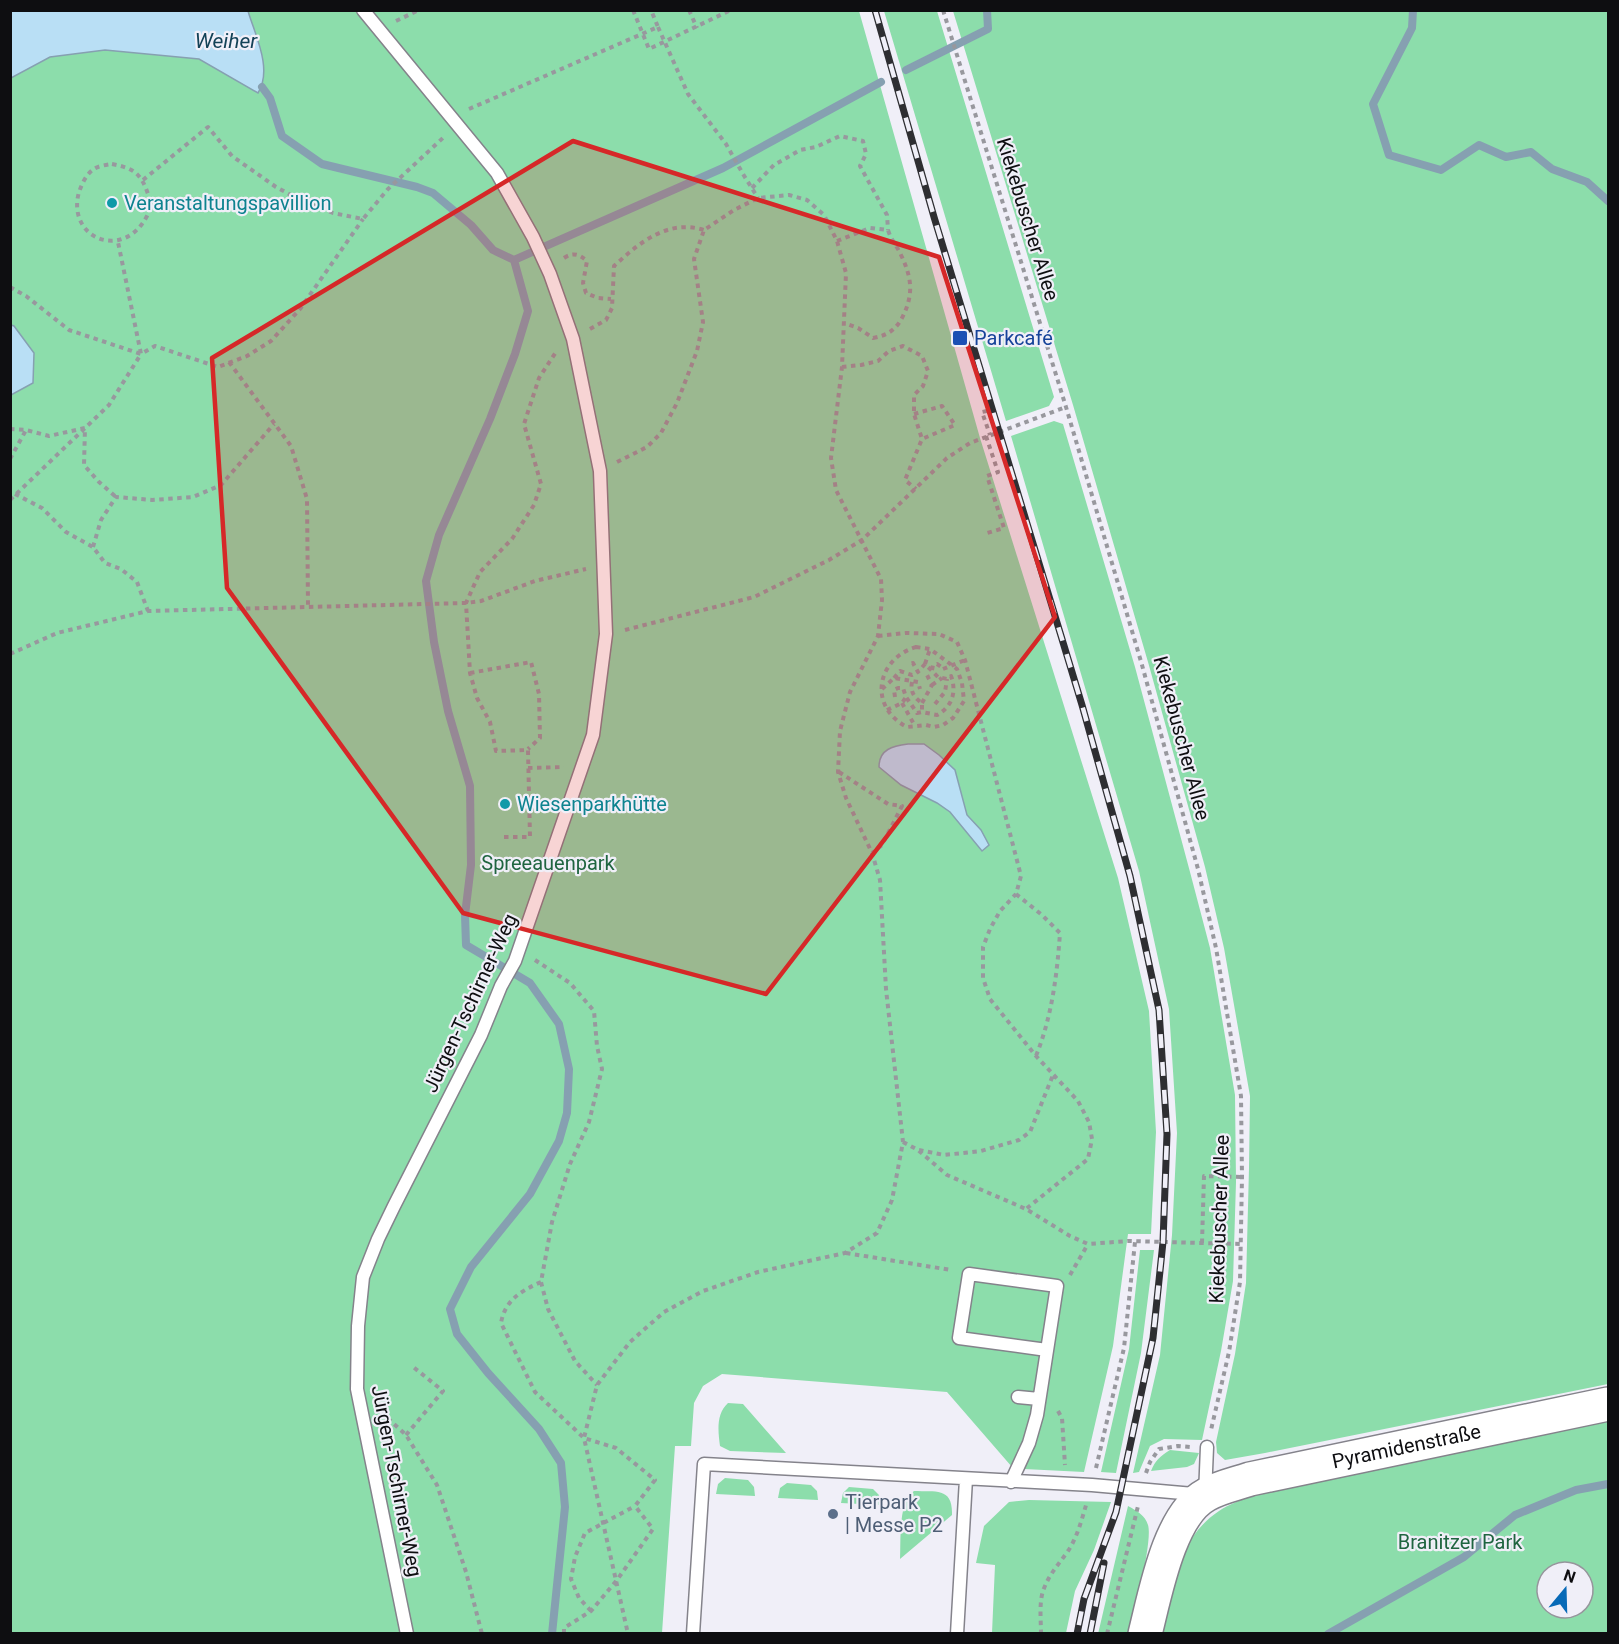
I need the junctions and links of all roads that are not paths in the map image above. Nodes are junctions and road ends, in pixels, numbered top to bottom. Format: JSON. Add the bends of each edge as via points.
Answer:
{"nodes":[{"id":1,"x":363,"y":10,"type":"edge"},
{"id":2,"x":1047,"y":1350,"type":"junction"},
{"id":3,"x":1018,"y":1397,"type":"dead end"},
{"id":4,"x":1039,"y":1399,"type":"junction"},
{"id":5,"x":1608,"y":1404,"type":"edge"},
{"id":6,"x":1207,"y":1447,"type":"road end"},
{"id":7,"x":966,"y":1479,"type":"junction"},
{"id":8,"x":1011,"y":1482,"type":"junction"},
{"id":9,"x":1205,"y":1495,"type":"junction"},
{"id":10,"x":407,"y":1634,"type":"edge"},
{"id":11,"x":693,"y":1634,"type":"edge"},
{"id":12,"x":957,"y":1634,"type":"edge"},
{"id":13,"x":1145,"y":1634,"type":"edge"}],
"edges":[{"from":1,"to":10,"type":"lane","name":"Jürgen-Tschirner-Weg","via":[[497,173],[549,271],[573,339],[600,471],[606,634],[593,735],[517,955],[363,1277],[357,1389]]},
{"from":2,"to":2,"type":"lane","via":[[1057,1286],[969,1274],[959,1338]]},
{"from":2,"to":4,"type":"lane"},
{"from":3,"to":4,"type":"lane"},
{"from":4,"to":8,"type":"lane","via":[[1029,1443]]},
{"from":5,"to":9,"type":"street","name":"Pyramidenstraße","via":[[1250,1479]]},
{"from":6,"to":9,"type":"lane"},
{"from":7,"to":8,"type":"lane"},
{"from":7,"to":11,"type":"lane","via":[[704,1464]]},
{"from":7,"to":12,"type":"lane"},
{"from":8,"to":9,"type":"lane"},
{"from":9,"to":13,"type":"street","via":[[1187,1513],[1168,1548]]}]}
